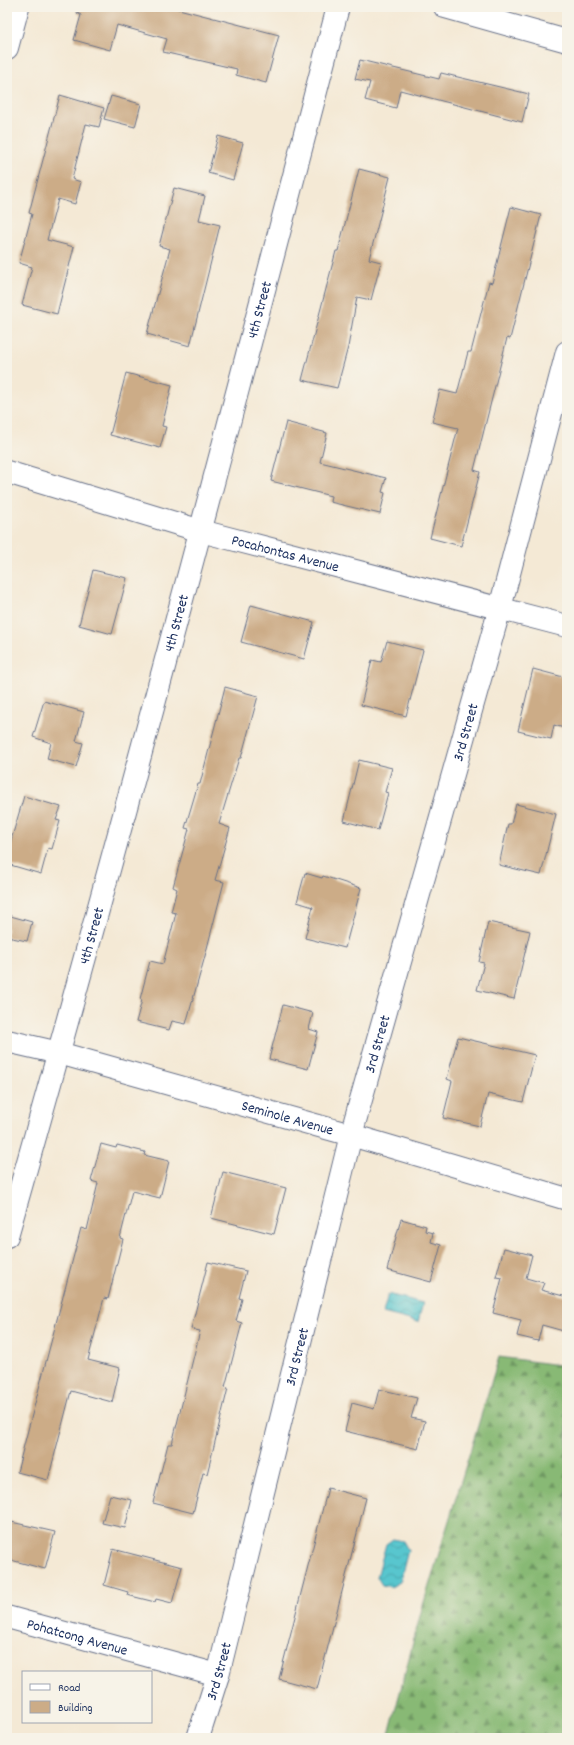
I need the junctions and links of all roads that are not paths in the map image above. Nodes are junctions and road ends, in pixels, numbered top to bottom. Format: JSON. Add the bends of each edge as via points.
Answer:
{"nodes":[{"id":1,"x":18,"y":7,"type":"edge"},
{"id":2,"x":338,"y":7,"type":"edge"},
{"id":3,"x":445,"y":7,"type":"edge"},
{"id":4,"x":567,"y":41,"type":"edge"},
{"id":5,"x":7,"y":48,"type":"edge"},
{"id":6,"x":567,"y":352,"type":"edge"},
{"id":7,"x":7,"y":472,"type":"edge"},
{"id":8,"x":201,"y":531,"type":"junction"},
{"id":9,"x":500,"y":608,"type":"junction"},
{"id":10,"x":567,"y":626,"type":"edge"},
{"id":11,"x":7,"y":1041,"type":"edge"},
{"id":12,"x":59,"y":1054,"type":"junction"},
{"id":13,"x":350,"y":1135,"type":"junction"},
{"id":14,"x":567,"y":1199,"type":"edge"},
{"id":15,"x":7,"y":1236,"type":"edge"},
{"id":16,"x":7,"y":1617,"type":"edge"},
{"id":17,"x":218,"y":1675,"type":"junction"},
{"id":18,"x":198,"y":1738,"type":"edge"}],
"edges":[{"from":1,"to":5,"type":"street"},
{"from":2,"to":8,"type":"street","name":"4th Street"},
{"from":3,"to":4,"type":"street"},
{"from":6,"to":9,"type":"street","name":"3rd Street"},
{"from":7,"to":8,"type":"street","name":"Pocahontas Avenue"},
{"from":8,"to":9,"type":"street","name":"Pocahontas Avenue"},
{"from":8,"to":12,"type":"street","name":"4th Street"},
{"from":9,"to":10,"type":"street","name":"Pocahontas Avenue"},
{"from":9,"to":13,"type":"street","name":"3rd Street"},
{"from":11,"to":12,"type":"street","name":"Seminole Avenue"},
{"from":12,"to":13,"type":"street","name":"Seminole Avenue"},
{"from":12,"to":15,"type":"street","name":"4th Street"},
{"from":13,"to":14,"type":"street","name":"Seminole Avenue"},
{"from":13,"to":17,"type":"street","name":"3rd Street"},
{"from":16,"to":17,"type":"street","name":"Pohatcong Avenue"},
{"from":17,"to":18,"type":"street","name":"3rd Street"}]}
